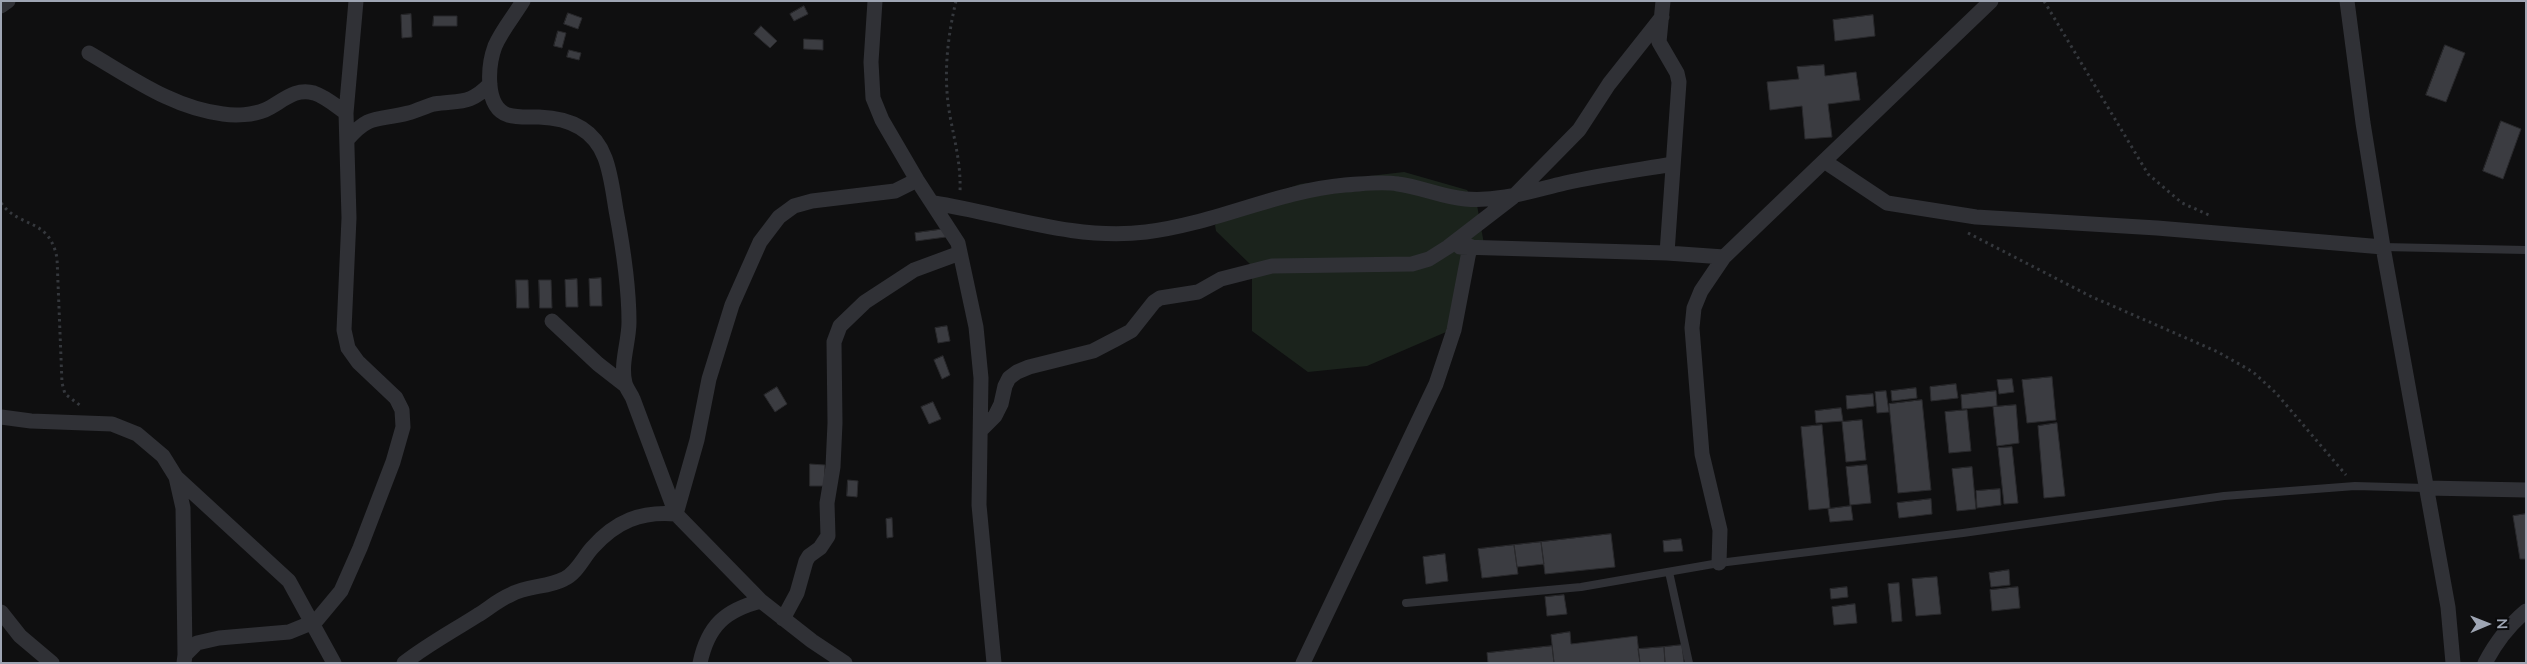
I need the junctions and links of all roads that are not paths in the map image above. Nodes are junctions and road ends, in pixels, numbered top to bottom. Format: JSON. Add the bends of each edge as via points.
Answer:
{"nodes":[{"id":1,"x":8,"y":1,"type":"edge"},
{"id":2,"x":356,"y":1,"type":"edge"},
{"id":3,"x":523,"y":1,"type":"edge"},
{"id":4,"x":875,"y":1,"type":"edge"},
{"id":5,"x":1663,"y":1,"type":"edge"},
{"id":6,"x":1991,"y":1,"type":"edge"},
{"id":7,"x":2347,"y":1,"type":"edge"},
{"id":8,"x":1,"y":6,"type":"edge"},
{"id":9,"x":1662,"y":17,"type":"junction"},
{"id":10,"x":89,"y":52,"type":"dead end"},
{"id":11,"x":490,"y":84,"type":"junction"},
{"id":12,"x":346,"y":113,"type":"junction"},
{"id":13,"x":347,"y":140,"type":"junction"},
{"id":14,"x":1824,"y":161,"type":"junction"},
{"id":15,"x":1674,"y":164,"type":"junction"},
{"id":16,"x":917,"y":180,"type":"junction"},
{"id":17,"x":1512,"y":197,"type":"junction"},
{"id":18,"x":934,"y":203,"type":"junction"},
{"id":19,"x":1470,"y":246,"type":"junction"},
{"id":20,"x":1448,"y":247,"type":"junction"},
{"id":21,"x":2383,"y":247,"type":"junction"},
{"id":22,"x":2526,"y":250,"type":"edge"},
{"id":23,"x":960,"y":253,"type":"junction"},
{"id":24,"x":1667,"y":253,"type":"junction"},
{"id":25,"x":1724,"y":257,"type":"junction"},
{"id":26,"x":552,"y":321,"type":"dead end"},
{"id":27,"x":625,"y":385,"type":"junction"},
{"id":28,"x":1,"y":417,"type":"edge"},
{"id":29,"x":981,"y":430,"type":"junction"},
{"id":30,"x":176,"y":477,"type":"junction"},
{"id":31,"x":2426,"y":488,"type":"junction"},
{"id":32,"x":2526,"y":490,"type":"edge"},
{"id":33,"x":676,"y":514,"type":"junction"},
{"id":34,"x":1719,"y":563,"type":"junction"},
{"id":35,"x":1669,"y":572,"type":"junction"},
{"id":36,"x":762,"y":601,"type":"junction"},
{"id":37,"x":1406,"y":603,"type":"dead end"},
{"id":38,"x":2526,"y":611,"type":"edge"},
{"id":39,"x":1,"y":612,"type":"edge"},
{"id":40,"x":782,"y":619,"type":"junction"},
{"id":41,"x":311,"y":623,"type":"junction"},
{"id":42,"x":184,"y":659,"type":"edge"},
{"id":43,"x":52,"y":663,"type":"edge"},
{"id":44,"x":334,"y":663,"type":"edge"},
{"id":45,"x":404,"y":663,"type":"edge"},
{"id":46,"x":700,"y":663,"type":"edge"},
{"id":47,"x":845,"y":663,"type":"edge"},
{"id":48,"x":994,"y":663,"type":"edge"},
{"id":49,"x":1303,"y":663,"type":"edge"},
{"id":50,"x":1689,"y":663,"type":"edge"},
{"id":51,"x":2453,"y":663,"type":"edge"},
{"id":52,"x":2485,"y":663,"type":"edge"}],
"edges":[{"from":1,"to":8,"type":"street"},
{"from":2,"to":12,"type":"street"},
{"from":3,"to":11,"type":"street","via":[[495,46]]},
{"from":4,"to":16,"type":"street","via":[[871,62],[873,98]]},
{"from":5,"to":9,"type":"street"},
{"from":6,"to":14,"type":"street"},
{"from":7,"to":21,"type":"street"},
{"from":9,"to":15,"type":"street","via":[[1660,43],[1679,82]]},
{"from":9,"to":17,"type":"street","via":[[1609,84],[1579,130]]},
{"from":10,"to":12,"type":"street","via":[[152,91],[204,111],[251,113],[305,91],[329,100]]},
{"from":11,"to":13,"type":"street","via":[[468,101],[431,105],[370,120]]},
{"from":11,"to":27,"type":"street","via":[[493,97],[505,114],[564,119],[596,142],[604,156],[622,241],[628,289],[630,324]]},
{"from":12,"to":13,"type":"street"},
{"from":13,"to":41,"type":"street","via":[[349,218],[344,330],[348,348],[358,362],[396,398],[402,410],[403,427],[393,462],[349,574],[341,591]]},
{"from":14,"to":21,"type":"street","via":[[1887,203],[1976,217]]},
{"from":14,"to":25,"type":"street"},
{"from":15,"to":17,"type":"street","via":[[1565,183]]},
{"from":15,"to":24,"type":"street"},
{"from":16,"to":18,"type":"street"},
{"from":16,"to":33,"type":"street","via":[[895,190],[794,206],[779,217],[760,242],[732,305],[709,379],[697,440]]},
{"from":17,"to":18,"type":"street","via":[[1464,199],[1380,182],[1325,187],[1220,216],[1148,232],[1117,234],[1086,234]]},
{"from":17,"to":20,"type":"street"},
{"from":18,"to":23,"type":"street","via":[[958,243]]},
{"from":19,"to":20,"type":"street"},
{"from":19,"to":24,"type":"street"},
{"from":19,"to":49,"type":"street","via":[[1454,330],[1436,384]]},
{"from":20,"to":29,"type":"street","via":[[1412,264],[1255,269],[1221,279],[1198,292],[1160,298],[1131,331],[1093,351],[1017,372],[1009,378],[995,416]]},
{"from":21,"to":22,"type":"lane"},
{"from":21,"to":31,"type":"street"},
{"from":23,"to":29,"type":"street","via":[[976,327],[981,378]]},
{"from":23,"to":40,"type":"street","via":[[914,270],[865,302],[840,326],[834,342],[835,423],[827,503],[828,536],[806,561],[797,592]]},
{"from":24,"to":25,"type":"street"},
{"from":25,"to":34,"type":"street","via":[[1701,291],[1694,308],[1692,333],[1702,454],[1720,530]]},
{"from":26,"to":27,"type":"street"},
{"from":27,"to":33,"type":"street","via":[[634,399]]},
{"from":28,"to":30,"type":"street","via":[[112,424],[137,434],[163,456]]},
{"from":29,"to":48,"type":"street","via":[[979,505]]},
{"from":30,"to":41,"type":"street","via":[[289,580]]},
{"from":30,"to":42,"type":"street","via":[[183,508]]},
{"from":31,"to":32,"type":"street"},
{"from":31,"to":34,"type":"lane","via":[[2355,486],[2224,496]]},
{"from":31,"to":51,"type":"street","via":[[2448,607]]},
{"from":33,"to":36,"type":"street"},
{"from":33,"to":45,"type":"street","via":[[656,512],[631,518],[592,548],[566,578],[551,585],[511,594],[438,638]]},
{"from":34,"to":35,"type":"lane"},
{"from":35,"to":37,"type":"lane","via":[[1581,588]]},
{"from":35,"to":50,"type":"lane"},
{"from":36,"to":40,"type":"street"},
{"from":36,"to":46,"type":"street","via":[[740,606],[725,616],[711,632]]},
{"from":38,"to":52,"type":"street","via":[[2512,622]]},
{"from":39,"to":43,"type":"street","via":[[20,636]]},
{"from":40,"to":47,"type":"street"},
{"from":41,"to":42,"type":"street","via":[[289,632],[197,643]]},
{"from":41,"to":44,"type":"street"}]}
